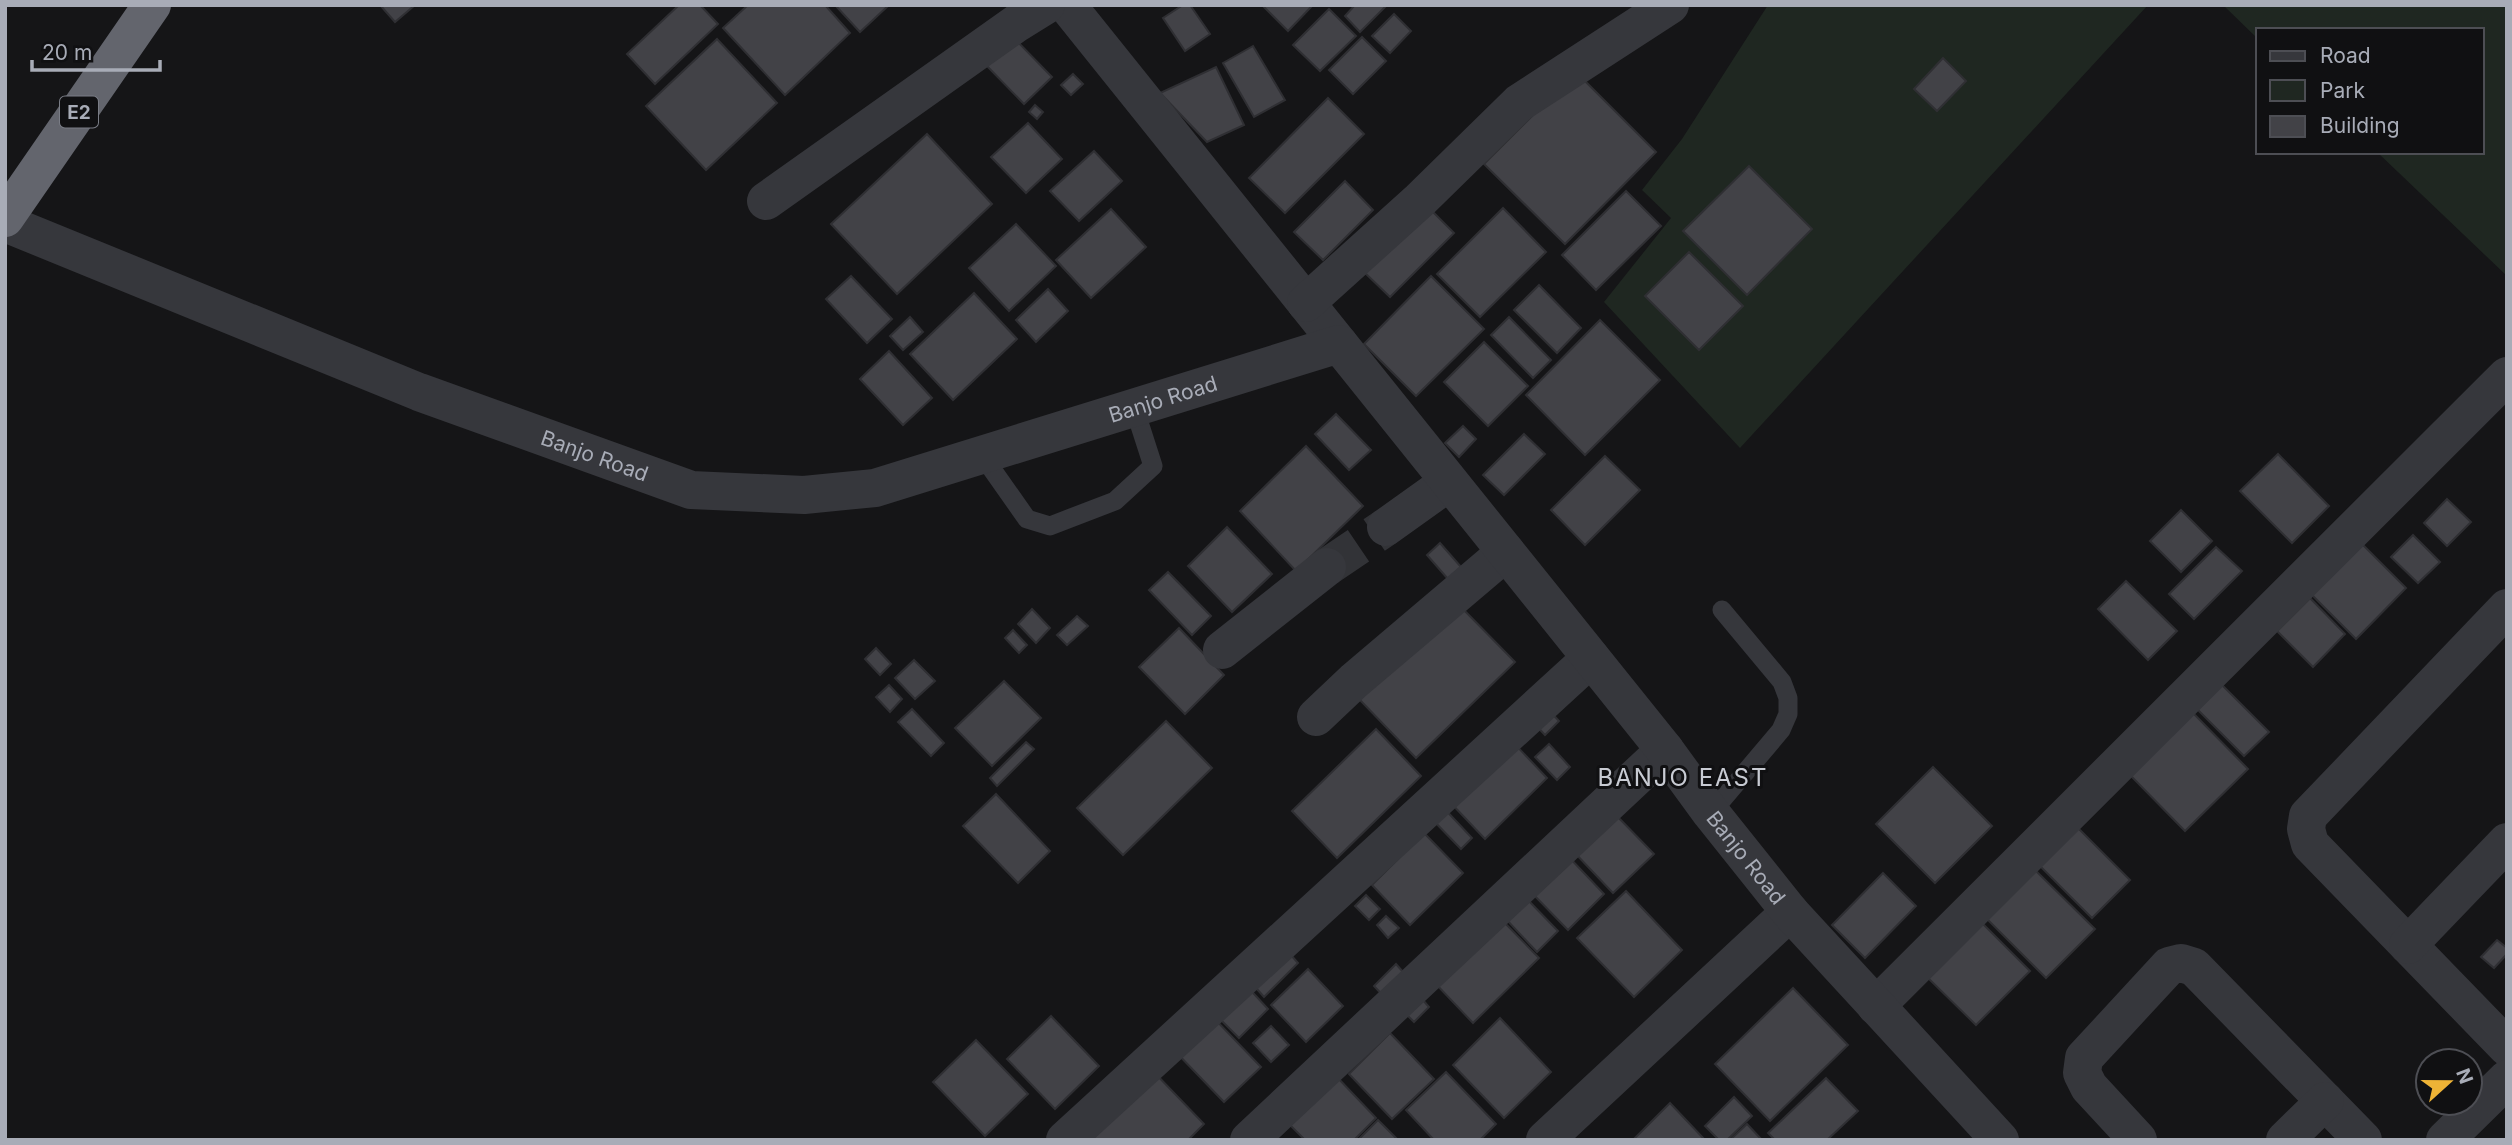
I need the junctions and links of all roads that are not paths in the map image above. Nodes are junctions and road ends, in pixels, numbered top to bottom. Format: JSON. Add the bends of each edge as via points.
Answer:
{"nodes":[{"id":1,"x":152,"y":5,"type":"edge"},
{"id":2,"x":1046,"y":5,"type":"edge"},
{"id":3,"x":1067,"y":5,"type":"edge"},
{"id":4,"x":1670,"y":5,"type":"edge"},
{"id":5,"x":766,"y":201,"type":"dead end"},
{"id":6,"x":5,"y":218,"type":"edge"},
{"id":7,"x":5,"y":223,"type":"edge"},
{"id":8,"x":1306,"y":303,"type":"junction"},
{"id":9,"x":1339,"y":344,"type":"junction"},
{"id":10,"x":2507,"y":376,"type":"edge"},
{"id":11,"x":1135,"y":407,"type":"junction"},
{"id":12,"x":982,"y":455,"type":"junction"},
{"id":13,"x":1450,"y":482,"type":"junction"},
{"id":14,"x":1386,"y":527,"type":"tunnel mouth"},
{"id":15,"x":1506,"y":552,"type":"junction"},
{"id":16,"x":1327,"y":567,"type":"tunnel mouth"},
{"id":17,"x":2507,"y":608,"type":"edge"},
{"id":18,"x":1722,"y":610,"type":"dead end"},
{"id":19,"x":1222,"y":650,"type":"dead end"},
{"id":20,"x":1591,"y":658,"type":"junction"},
{"id":21,"x":1316,"y":717,"type":"dead end"},
{"id":22,"x":1665,"y":750,"type":"junction"},
{"id":23,"x":1711,"y":813,"type":"junction"},
{"id":24,"x":2507,"y":842,"type":"edge"},
{"id":25,"x":1790,"y":912,"type":"junction"},
{"id":26,"x":2408,"y":944,"type":"junction"},
{"id":27,"x":1877,"y":1006,"type":"junction"},
{"id":28,"x":2507,"y":1047,"type":"edge"},
{"id":29,"x":2507,"y":1079,"type":"edge"},
{"id":30,"x":2325,"y":1101,"type":"junction"},
{"id":31,"x":1065,"y":1140,"type":"edge"},
{"id":32,"x":1249,"y":1140,"type":"edge"},
{"id":33,"x":1545,"y":1140,"type":"edge"},
{"id":34,"x":2000,"y":1140,"type":"edge"},
{"id":35,"x":2138,"y":1140,"type":"edge"},
{"id":36,"x":2285,"y":1140,"type":"edge"},
{"id":37,"x":2363,"y":1140,"type":"edge"},
{"id":38,"x":2445,"y":1140,"type":"edge"}],
"edges":[{"from":1,"to":6,"type":"highway","number":"E2"},
{"from":2,"to":5,"type":"street"},
{"from":3,"to":8,"type":"street"},
{"from":4,"to":8,"type":"street","via":[[1519,103]]},
{"from":7,"to":12,"type":"street","name":"Banjo Road","via":[[419,392],[691,489],[804,495],[875,488]]},
{"from":8,"to":9,"type":"street"},
{"from":9,"to":11,"type":"street","name":"Banjo Road"},
{"from":9,"to":13,"type":"street","name":"Banjo Road"},
{"from":10,"to":27,"type":"street"},
{"from":11,"to":12,"type":"street","name":"Banjo Road"},
{"from":11,"to":12,"type":"lane","via":[[1153,466],[1115,500],[1050,526],[1027,519]]},
{"from":13,"to":14,"type":"street"},
{"from":13,"to":15,"type":"street","name":"Banjo Road"},
{"from":15,"to":20,"type":"street","name":"Banjo Road"},
{"from":15,"to":21,"type":"street"},
{"from":16,"to":19,"type":"street"},
{"from":17,"to":26,"type":"street","via":[[2308,817],[2310,844]]},
{"from":18,"to":23,"type":"lane","via":[[1782,682],[1788,713],[1781,730]]},
{"from":20,"to":22,"type":"street","name":"Banjo Road"},
{"from":20,"to":31,"type":"street"},
{"from":22,"to":23,"type":"street","name":"Banjo Road"},
{"from":22,"to":32,"type":"street"},
{"from":23,"to":25,"type":"street","name":"Banjo Road"},
{"from":24,"to":26,"type":"street"},
{"from":25,"to":27,"type":"street","name":"Banjo Road"},
{"from":25,"to":33,"type":"street"},
{"from":26,"to":28,"type":"street"},
{"from":27,"to":34,"type":"street","name":"Banjo Road"},
{"from":29,"to":38,"type":"street"},
{"from":30,"to":35,"type":"street","via":[[2194,967],[2181,963],[2169,966],[2084,1058],[2082,1073],[2089,1087]]},
{"from":30,"to":36,"type":"street"},
{"from":30,"to":37,"type":"street"}]}
